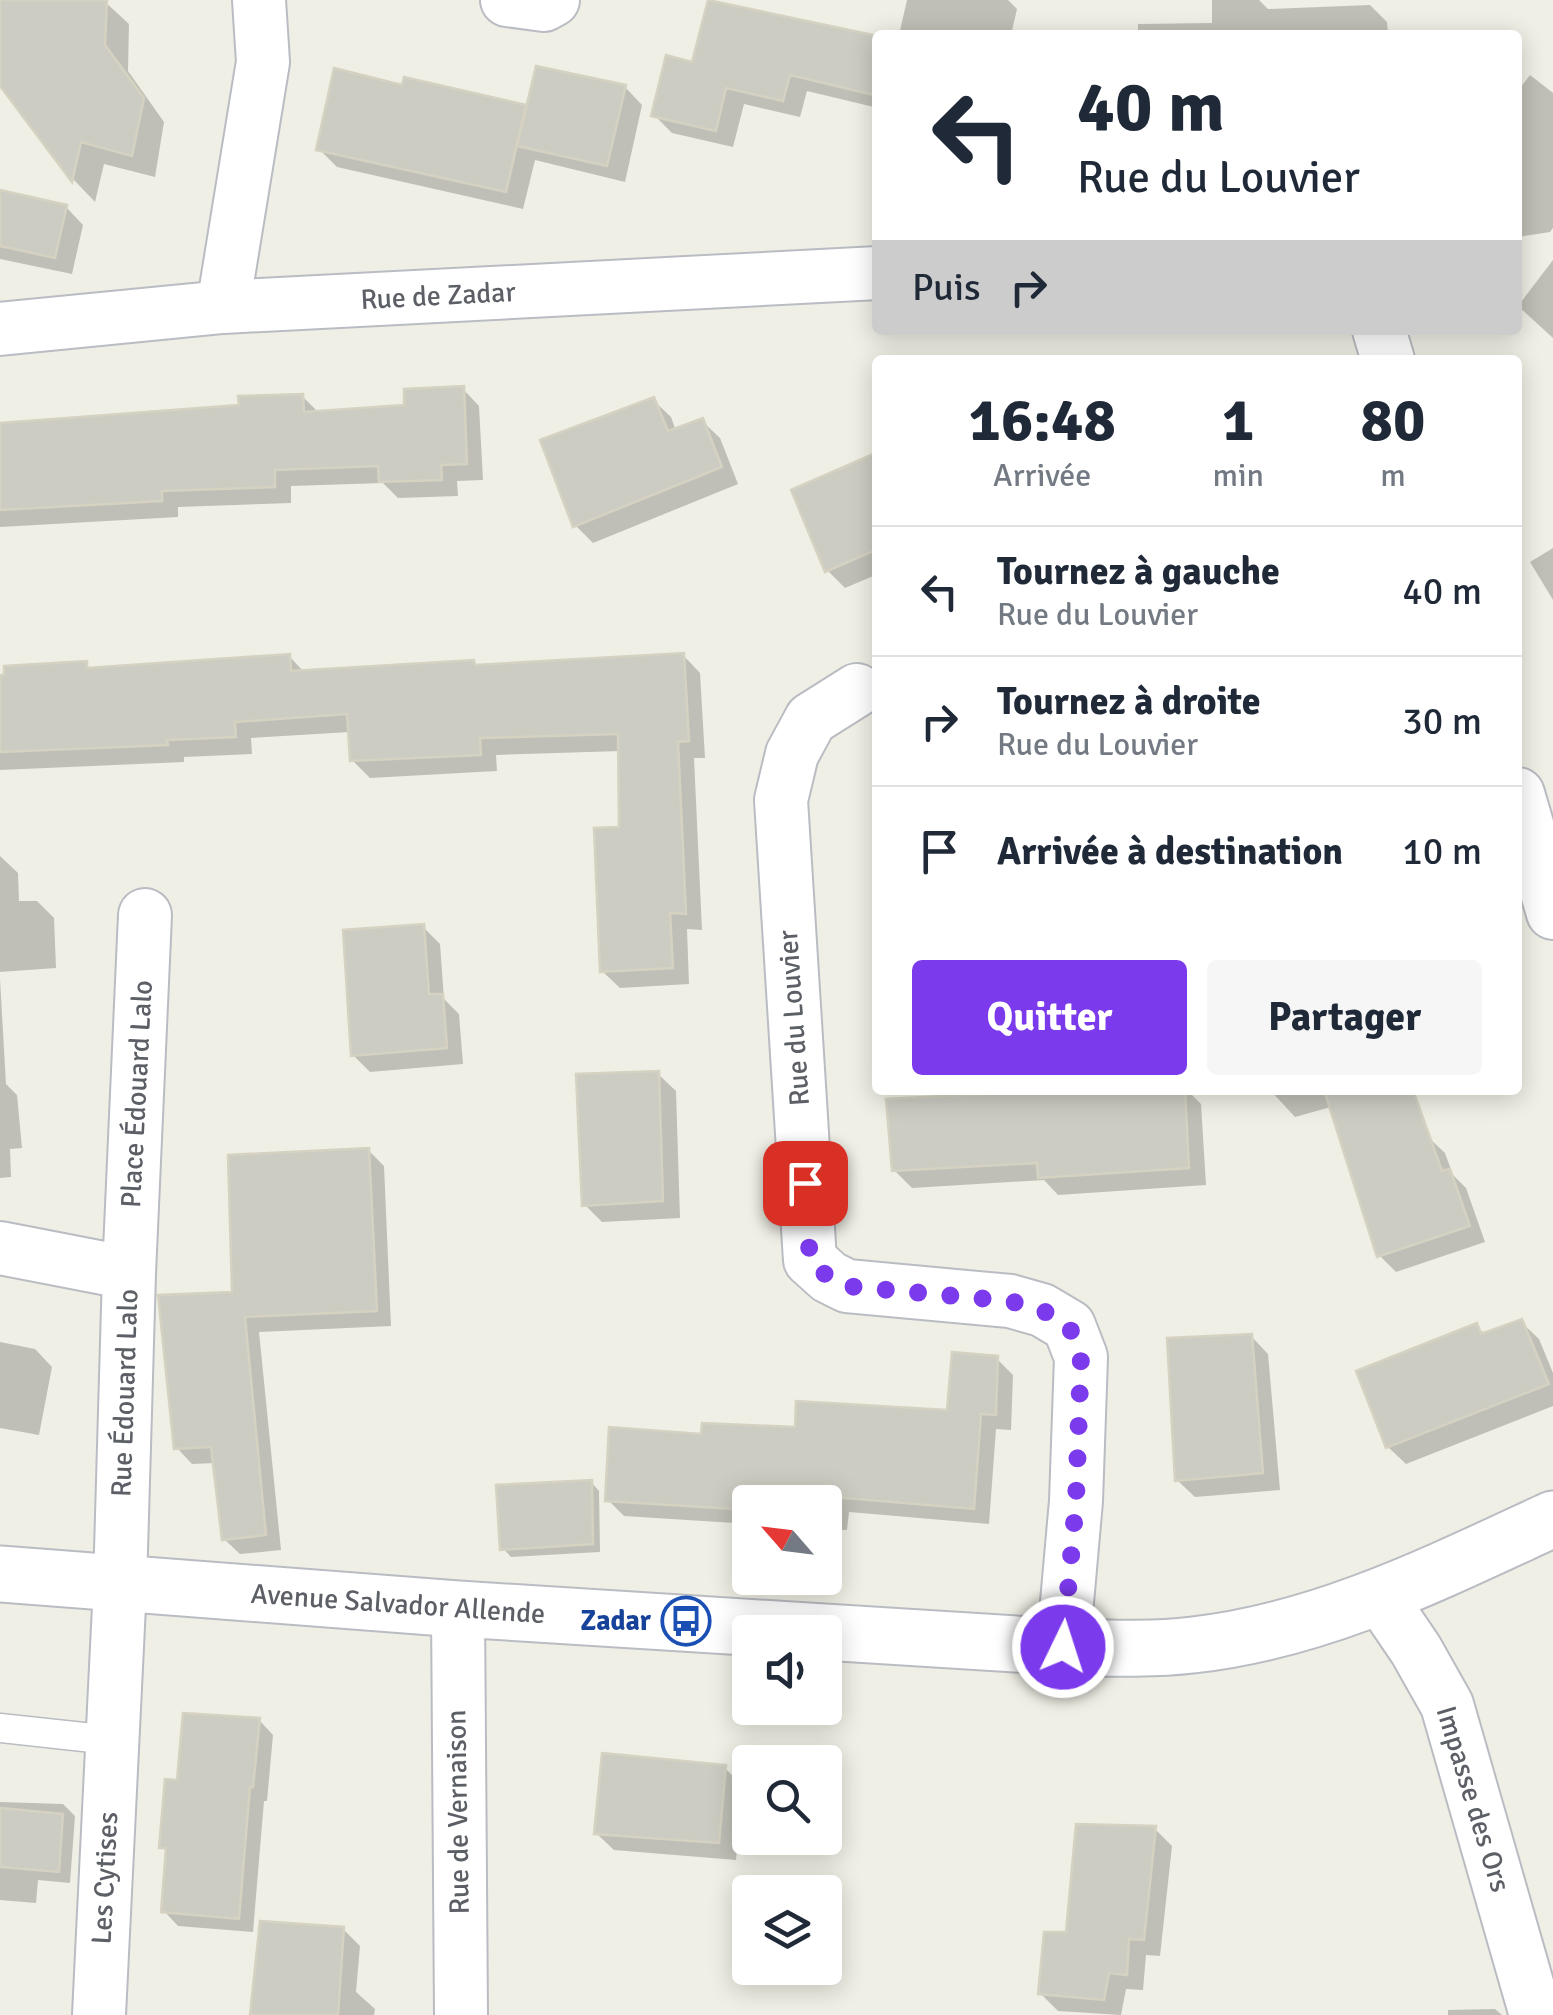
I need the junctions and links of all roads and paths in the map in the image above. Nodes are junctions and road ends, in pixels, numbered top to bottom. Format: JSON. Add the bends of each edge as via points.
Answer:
{"nodes":[{"id":1,"x":507,"y":0,"type":"edge"},
{"id":2,"x":554,"y":0,"type":"edge"},
{"id":3,"x":270,"y":2,"type":"edge"},
{"id":4,"x":872,"y":273,"type":"edge"},
{"id":5,"x":223,"y":306,"type":"junction"},
{"id":6,"x":0,"y":329,"type":"edge"},
{"id":7,"x":858,"y":690,"type":"dead end"},
{"id":8,"x":1522,"y":808,"type":"edge"},
{"id":9,"x":1553,"y":913,"type":"edge"},
{"id":10,"x":145,"y":915,"type":"dead end"},
{"id":11,"x":0,"y":1248,"type":"edge"},
{"id":12,"x":129,"y":1273,"type":"junction"},
{"id":13,"x":1553,"y":1520,"type":"edge"},
{"id":14,"x":0,"y":1574,"type":"edge"},
{"id":15,"x":120,"y":1585,"type":"junction"},
{"id":16,"x":1380,"y":1597,"type":"junction"},
{"id":17,"x":458,"y":1609,"type":"junction"},
{"id":18,"x":1063,"y":1647,"type":"junction"},
{"id":19,"x":0,"y":1728,"type":"edge"},
{"id":20,"x":111,"y":1740,"type":"junction"},
{"id":21,"x":98,"y":2015,"type":"edge"},
{"id":22,"x":463,"y":2015,"type":"edge"},
{"id":23,"x":1536,"y":2015,"type":"edge"}],
"edges":[{"from":1,"to":2,"type":"street"},
{"from":3,"to":5,"type":"street"},
{"from":4,"to":5,"type":"street","name":"Rue de Zadar"},
{"from":5,"to":6,"type":"street","name":"Rue de Zadar"},
{"from":7,"to":18,"type":"street","name":"Rue du Louvier","via":[[811,719],[792,754],[780,800],[810,1260],[846,1286],[1010,1301],[1069,1326],[1081,1356]]},
{"from":8,"to":9,"type":"street"},
{"from":10,"to":12,"type":"street","name":"Place Édouard Lalo"},
{"from":11,"to":12,"type":"street","name":"Rue Édouard Lalo"},
{"from":12,"to":15,"type":"street","name":"Rue Édouard Lalo"},
{"from":13,"to":16,"type":"street","name":"Avenue Salvador Allende"},
{"from":14,"to":15,"type":"street","name":"Avenue Salvador Allende"},
{"from":15,"to":17,"type":"street","name":"Avenue Salvador Allende"},
{"from":15,"to":20,"type":"street","name":"Les Cytises"},
{"from":16,"to":18,"type":"street","name":"Avenue Salvador Allende","via":[[1305,1622],[1195,1645]]},
{"from":16,"to":23,"type":"street","name":"Impasse des Ors","via":[[1448,1705]]},
{"from":17,"to":18,"type":"street","name":"Avenue Salvador Allende"},
{"from":17,"to":22,"type":"street","name":"Rue de Vernaison"},
{"from":19,"to":20,"type":"lane"},
{"from":20,"to":21,"type":"street","name":"Les Cytises"}]}
